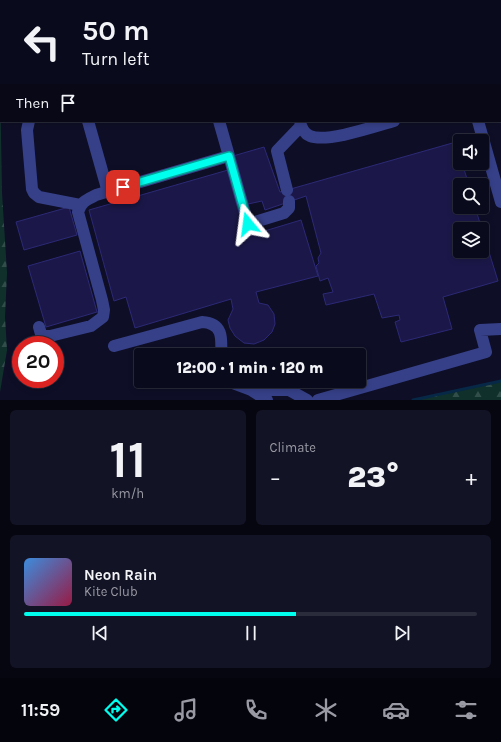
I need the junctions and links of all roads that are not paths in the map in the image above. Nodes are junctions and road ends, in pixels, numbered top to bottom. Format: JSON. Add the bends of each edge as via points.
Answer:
{"nodes":[{"id":1,"x":29,"y":122,"type":"edge"},
{"id":2,"x":88,"y":122,"type":"edge"},
{"id":3,"x":219,"y":122,"type":"edge"},
{"id":4,"x":390,"y":122,"type":"edge"},
{"id":5,"x":478,"y":122,"type":"edge"},
{"id":6,"x":300,"y":124,"type":"edge"},
{"id":7,"x":229,"y":156,"type":"junction"},
{"id":8,"x":108,"y":192,"type":"junction"},
{"id":9,"x":501,"y":202,"type":"edge"},
{"id":10,"x":80,"y":205,"type":"junction"},
{"id":11,"x":39,"y":327,"type":"dead end"},
{"id":12,"x":501,"y":328,"type":"edge"},
{"id":13,"x":114,"y":346,"type":"dead end"},
{"id":14,"x":221,"y":348,"type":"edge"},
{"id":15,"x":246,"y":388,"type":"edge"},
{"id":16,"x":251,"y":390,"type":"junction"},
{"id":17,"x":267,"y":400,"type":"edge"},
{"id":18,"x":307,"y":400,"type":"edge"},
{"id":19,"x":318,"y":400,"type":"edge"}],
"edges":[{"from":1,"to":10,"type":"lane","via":[[27,130],[34,193],[39,197]]},
{"from":2,"to":8,"type":"lane"},
{"from":3,"to":7,"type":"lane"},
{"from":4,"to":6,"type":"lane","via":[[344,135],[321,137],[309,136]]},
{"from":5,"to":9,"type":"lane"},
{"from":6,"to":7,"type":"lane","via":[[276,151],[288,195],[289,208],[284,213],[248,224]]},
{"from":7,"to":8,"type":"lane"},
{"from":8,"to":10,"type":"lane","via":[[84,200]]},
{"from":10,"to":11,"type":"lane","via":[[78,212],[102,300],[103,317],[91,326],[50,336],[41,334]]},
{"from":12,"to":19,"type":"lane","via":[[480,330],[486,352]]},
{"from":13,"to":14,"type":"lane","via":[[208,322],[221,333]]},
{"from":15,"to":16,"type":"lane"},
{"from":16,"to":17,"type":"lane"},
{"from":16,"to":18,"type":"lane","via":[[289,390]]}]}
